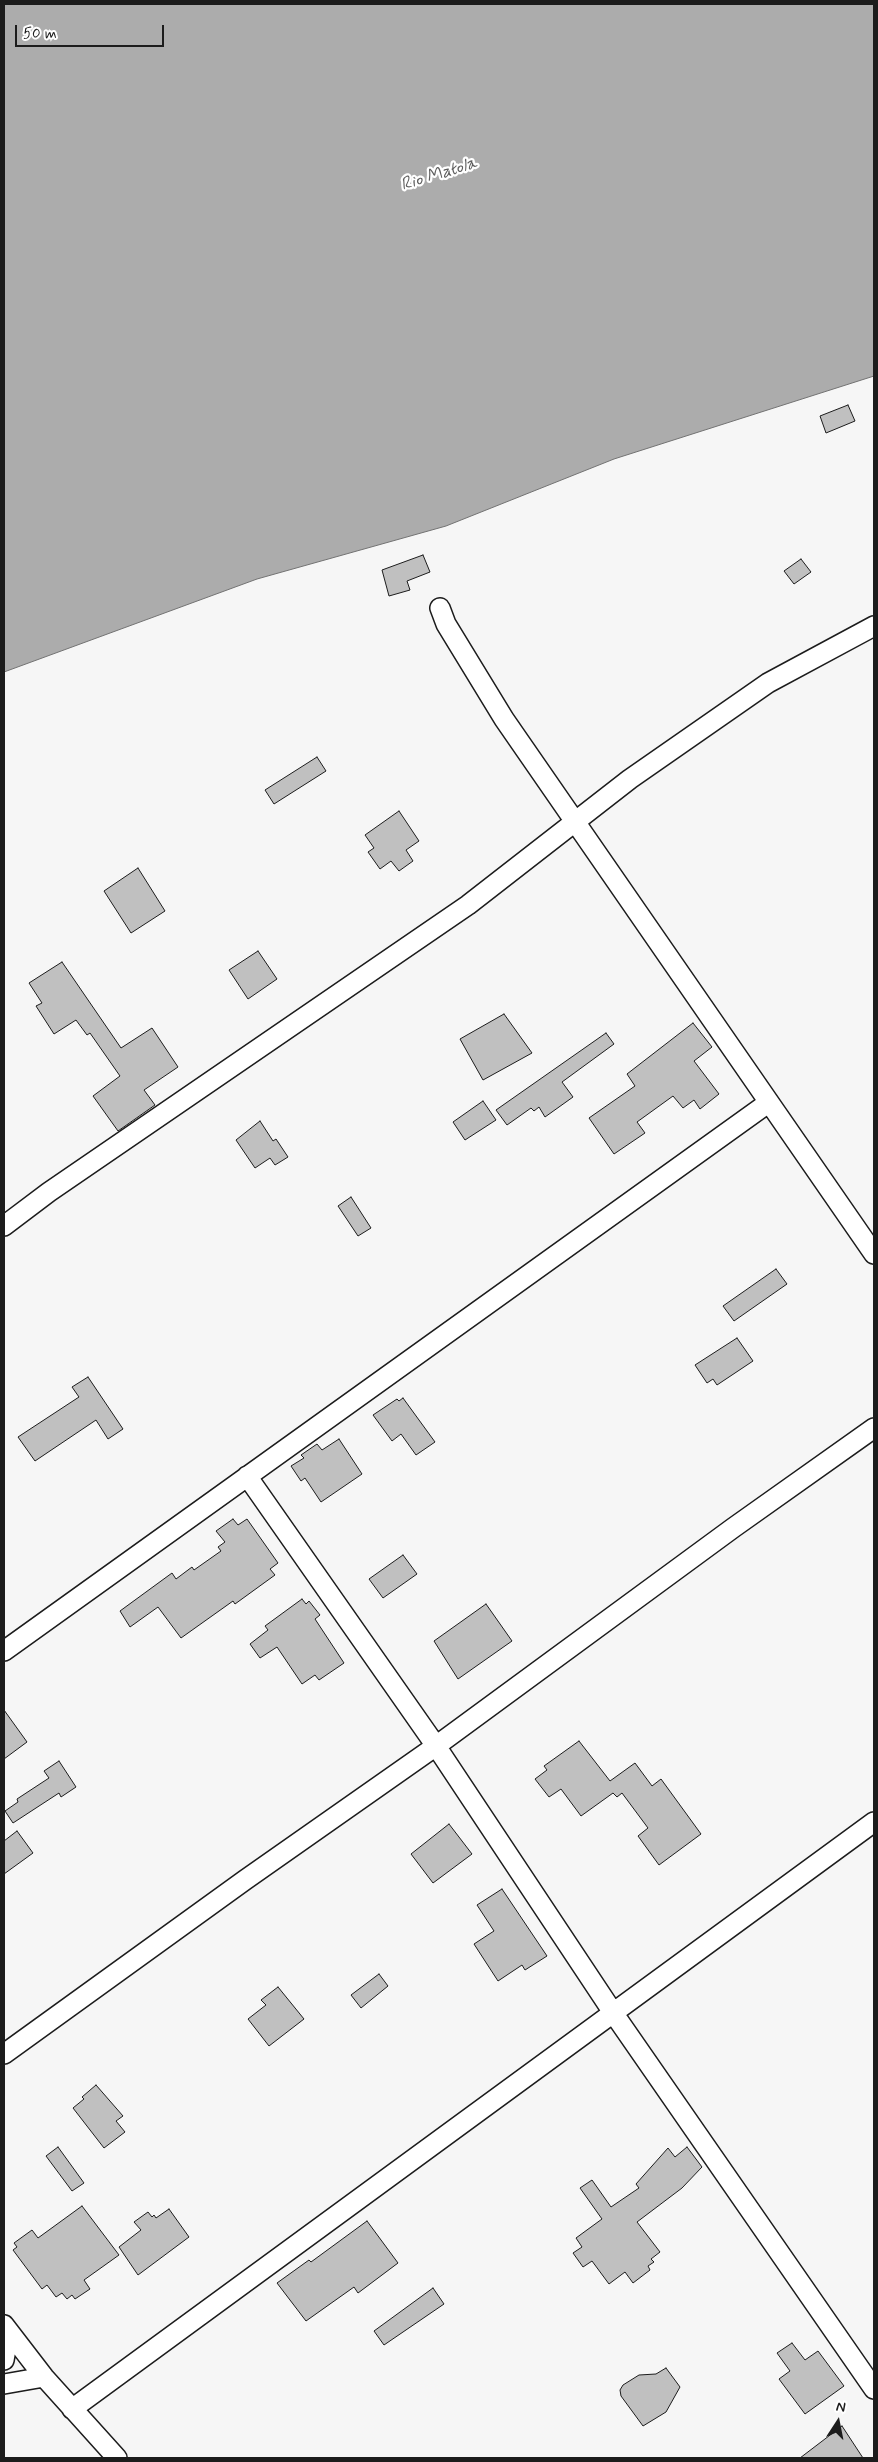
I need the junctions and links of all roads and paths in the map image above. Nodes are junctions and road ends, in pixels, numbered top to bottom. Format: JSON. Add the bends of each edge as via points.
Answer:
{"nodes":[{"id":1,"x":440,"y":608,"type":"dead end"},
{"id":2,"x":874,"y":626,"type":"edge"},
{"id":3,"x":573,"y":821,"type":"junction"},
{"id":4,"x":768,"y":1103,"type":"junction"},
{"id":5,"x":4,"y":1226,"type":"edge"},
{"id":6,"x":874,"y":1254,"type":"edge"},
{"id":7,"x":874,"y":1428,"type":"edge"},
{"id":8,"x":247,"y":1476,"type":"junction"},
{"id":9,"x":4,"y":1650,"type":"edge"},
{"id":10,"x":436,"y":1746,"type":"junction"},
{"id":11,"x":874,"y":1822,"type":"edge"},
{"id":12,"x":614,"y":2014,"type":"junction"},
{"id":13,"x":4,"y":2054,"type":"edge"},
{"id":14,"x":7,"y":2328,"type":"edge"},
{"id":15,"x":4,"y":2360,"type":"edge"},
{"id":16,"x":44,"y":2377,"type":"junction"},
{"id":17,"x":4,"y":2384,"type":"edge"},
{"id":18,"x":874,"y":2389,"type":"edge"},
{"id":19,"x":72,"y":2409,"type":"junction"},
{"id":20,"x":117,"y":2458,"type":"edge"}],
"edges":[{"from":1,"to":3,"type":"street","via":[[446,624],[504,719]]},
{"from":2,"to":3,"type":"street","via":[[768,682]]},
{"from":3,"to":4,"type":"street"},
{"from":3,"to":5,"type":"street","via":[[468,905]]},
{"from":4,"to":6,"type":"street"},
{"from":4,"to":8,"type":"street"},
{"from":7,"to":10,"type":"street"},
{"from":8,"to":9,"type":"street"},
{"from":8,"to":10,"type":"street"},
{"from":10,"to":12,"type":"street"},
{"from":10,"to":13,"type":"street"},
{"from":11,"to":12,"type":"street"},
{"from":12,"to":18,"type":"street"},
{"from":12,"to":19,"type":"street"},
{"from":14,"to":15,"type":"street"},
{"from":14,"to":16,"type":"street"},
{"from":16,"to":17,"type":"street"},
{"from":16,"to":19,"type":"street"},
{"from":19,"to":20,"type":"street"}]}
